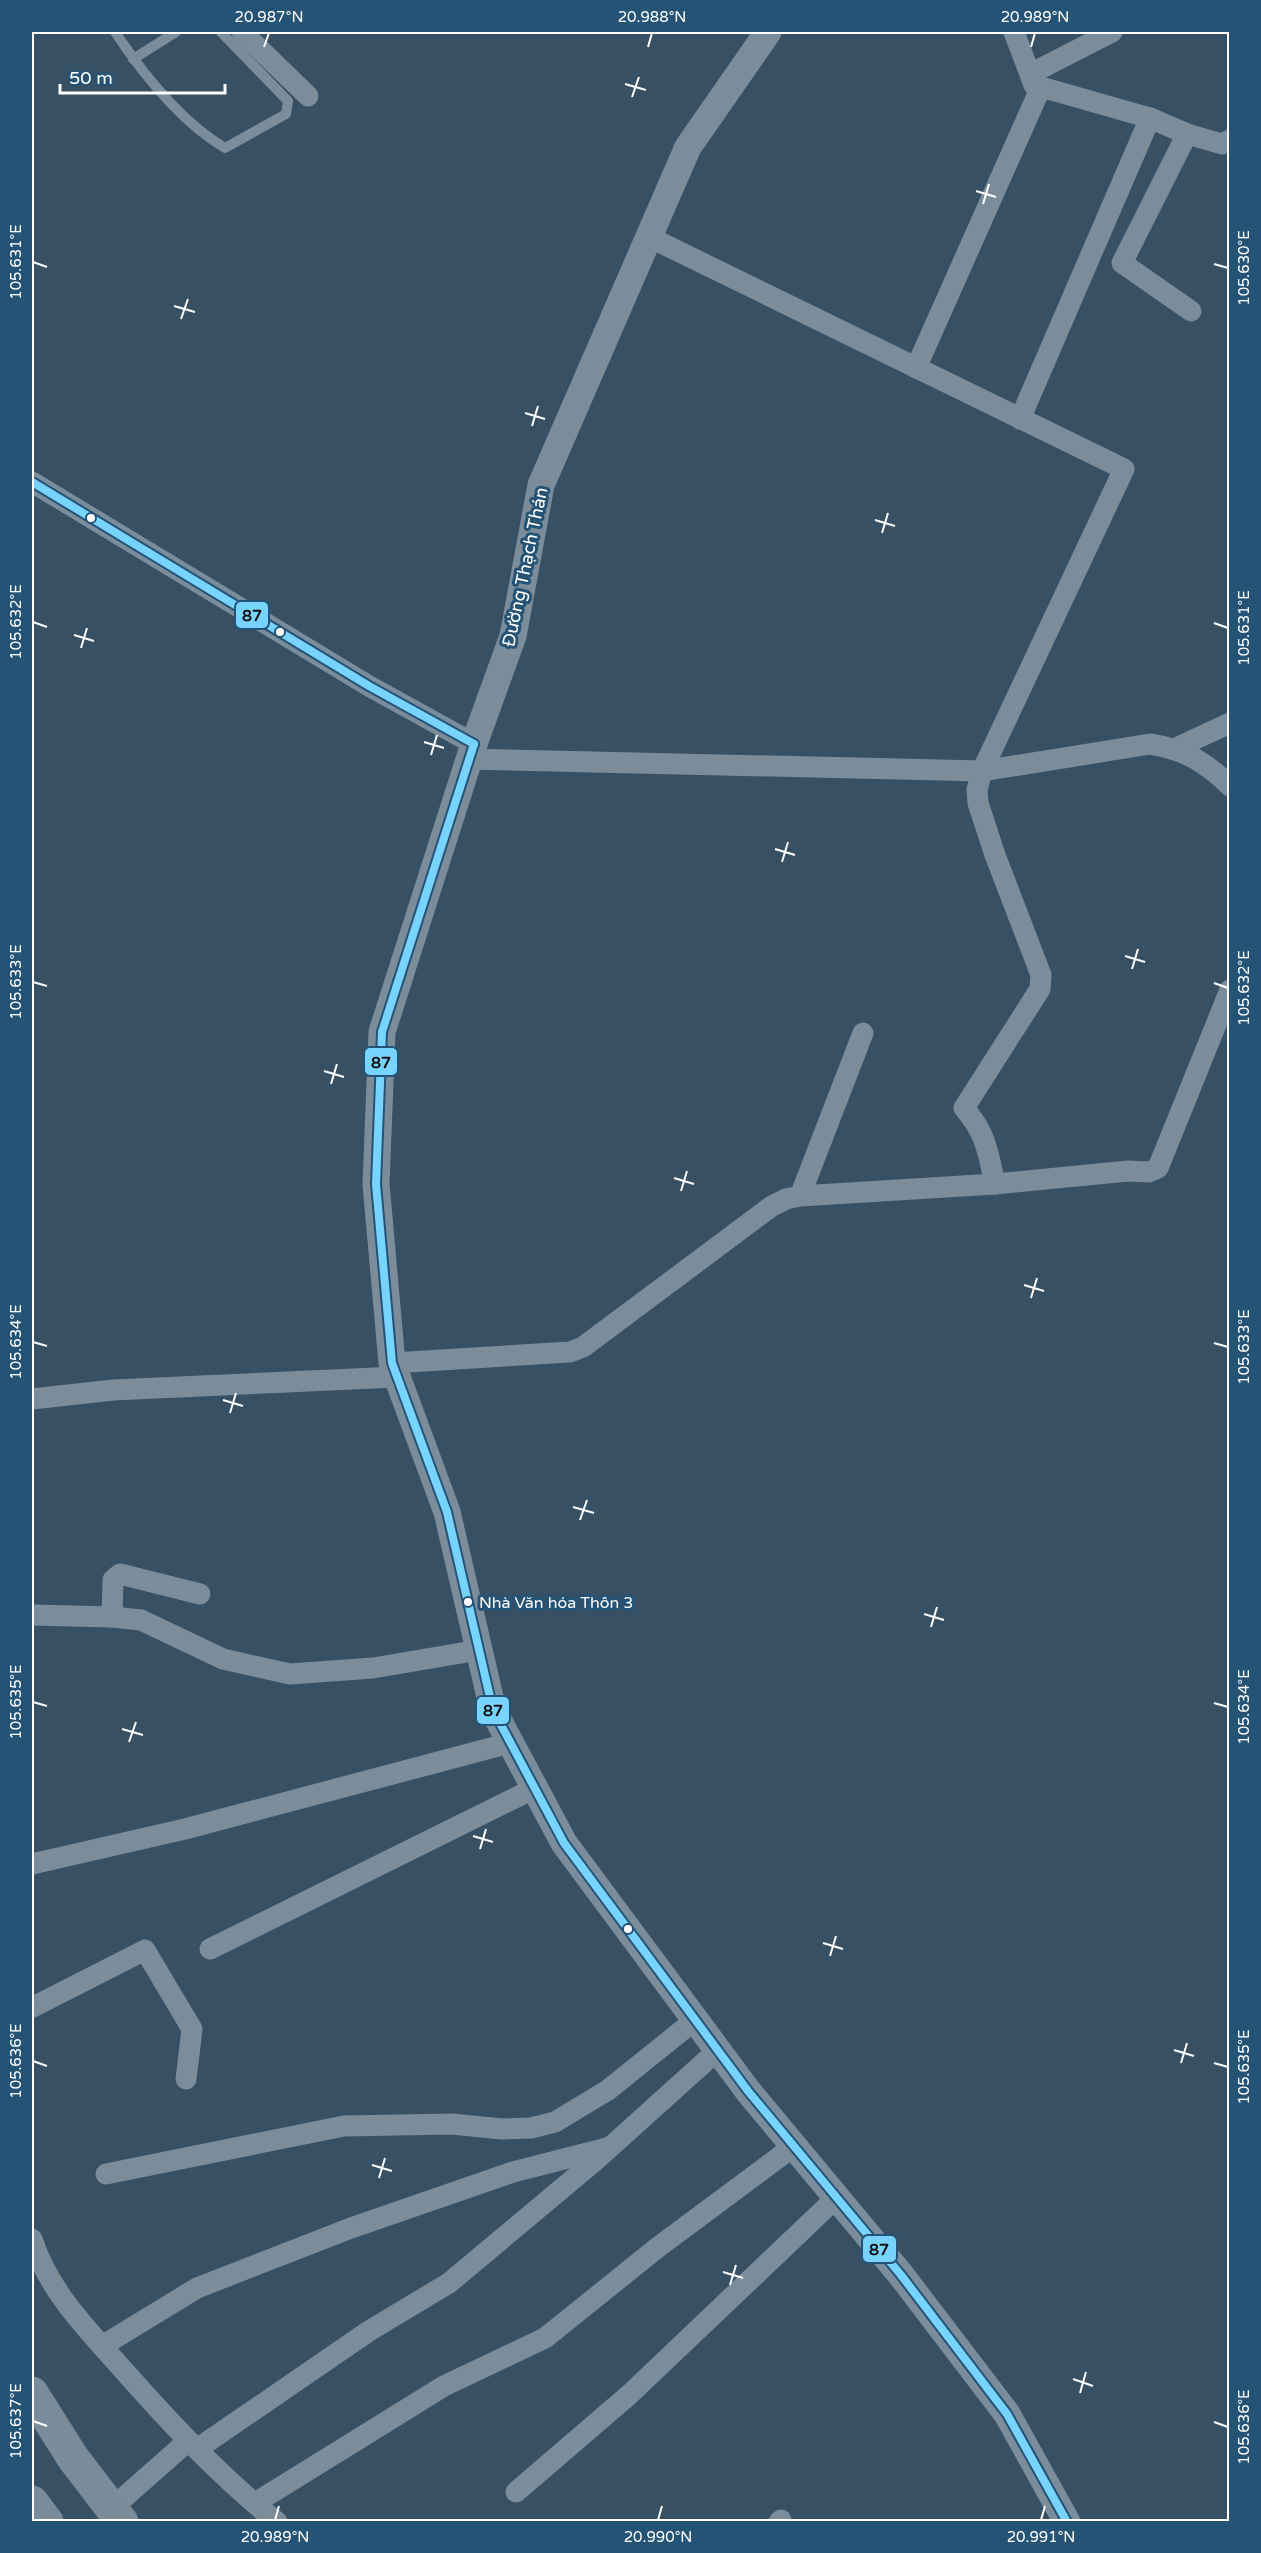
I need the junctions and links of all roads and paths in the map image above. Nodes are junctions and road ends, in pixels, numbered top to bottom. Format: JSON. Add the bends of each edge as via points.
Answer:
{"nodes":[{"id":1,"x":115,"y":32,"type":"edge"},
{"id":2,"x":176,"y":32,"type":"edge"},
{"id":3,"x":221,"y":32,"type":"edge"},
{"id":4,"x":242,"y":32,"type":"edge"},
{"id":5,"x":768,"y":32,"type":"edge"},
{"id":6,"x":1014,"y":32,"type":"edge"},
{"id":7,"x":1112,"y":32,"type":"edge"},
{"id":8,"x":133,"y":58,"type":"junction"},
{"id":9,"x":1036,"y":80,"type":"junction"},
{"id":10,"x":308,"y":96,"type":"dead end"},
{"id":11,"x":1150,"y":117,"type":"junction"},
{"id":12,"x":1187,"y":134,"type":"junction"},
{"id":13,"x":1230,"y":141,"type":"edge"},
{"id":14,"x":649,"y":237,"type":"junction"},
{"id":15,"x":1191,"y":311,"type":"dead end"},
{"id":16,"x":916,"y":368,"type":"junction"},
{"id":17,"x":1020,"y":418,"type":"junction"},
{"id":18,"x":32,"y":482,"type":"edge"},
{"id":19,"x":1230,"y":723,"type":"edge"},
{"id":20,"x":1176,"y":748,"type":"junction"},
{"id":21,"x":471,"y":751,"type":"junction"},
{"id":22,"x":982,"y":771,"type":"junction"},
{"id":23,"x":1230,"y":786,"type":"edge"},
{"id":24,"x":1230,"y":990,"type":"edge"},
{"id":25,"x":863,"y":1033,"type":"dead end"},
{"id":26,"x":995,"y":1184,"type":"junction"},
{"id":27,"x":800,"y":1196,"type":"junction"},
{"id":28,"x":395,"y":1370,"type":"junction"},
{"id":29,"x":32,"y":1400,"type":"edge"},
{"id":30,"x":200,"y":1594,"type":"dead end"},
{"id":31,"x":32,"y":1615,"type":"edge"},
{"id":32,"x":112,"y":1617,"type":"junction"},
{"id":33,"x":479,"y":1650,"type":"junction"},
{"id":34,"x":510,"y":1743,"type":"junction"},
{"id":35,"x":535,"y":1788,"type":"junction"},
{"id":36,"x":32,"y":1864,"type":"edge"},
{"id":37,"x":210,"y":1949,"type":"dead end"},
{"id":38,"x":32,"y":2010,"type":"edge"},
{"id":39,"x":695,"y":2020,"type":"junction"},
{"id":40,"x":718,"y":2050,"type":"junction"},
{"id":41,"x":186,"y":2079,"type":"dead end"},
{"id":42,"x":794,"y":2146,"type":"junction"},
{"id":43,"x":610,"y":2147,"type":"junction"},
{"id":44,"x":106,"y":2174,"type":"dead end"},
{"id":45,"x":836,"y":2198,"type":"junction"},
{"id":46,"x":32,"y":2240,"type":"edge"},
{"id":47,"x":37,"y":2273,"type":"edge"},
{"id":48,"x":102,"y":2346,"type":"junction"},
{"id":49,"x":32,"y":2393,"type":"edge"},
{"id":50,"x":192,"y":2445,"type":"junction"},
{"id":51,"x":516,"y":2492,"type":"dead end"},
{"id":52,"x":32,"y":2502,"type":"edge"},
{"id":53,"x":255,"y":2503,"type":"junction"},
{"id":54,"x":117,"y":2515,"type":"edge"},
{"id":55,"x":47,"y":2522,"type":"edge"},
{"id":56,"x":277,"y":2522,"type":"edge"},
{"id":57,"x":1067,"y":2522,"type":"edge"}],
"edges":[{"from":1,"to":8,"type":"lane"},
{"from":2,"to":8,"type":"lane"},
{"from":3,"to":8,"type":"lane","via":[[288,101],[286,114],[225,148],[204,136]]},
{"from":4,"to":10,"type":"street"},
{"from":5,"to":14,"type":"street","name":"Đường Thạch Thán","via":[[688,147]]},
{"from":6,"to":9,"type":"street"},
{"from":7,"to":9,"type":"street"},
{"from":9,"to":11,"type":"street"},
{"from":9,"to":16,"type":"street"},
{"from":11,"to":12,"type":"street"},
{"from":11,"to":17,"type":"street"},
{"from":12,"to":13,"type":"street","via":[[1222,144]]},
{"from":12,"to":15,"type":"street","via":[[1122,263]]},
{"from":14,"to":16,"type":"street"},
{"from":14,"to":21,"type":"street","name":"Đường Thạch Thán","via":[[541,485],[513,636]]},
{"from":16,"to":17,"type":"street"},
{"from":17,"to":22,"type":"street","via":[[1124,469]]},
{"from":18,"to":21,"type":"street"},
{"from":19,"to":20,"type":"street"},
{"from":20,"to":22,"type":"street","via":[[1150,744]]},
{"from":20,"to":23,"type":"street"},
{"from":21,"to":22,"type":"street"},
{"from":21,"to":28,"type":"street","name":"Đường Thạch Thán","via":[[382,1032],[376,1184]]},
{"from":22,"to":26,"type":"street","via":[[978,803],[1041,975],[1040,989],[963,1108],[979,1125]]},
{"from":24,"to":26,"type":"street","via":[[1158,1168],[1149,1172]]},
{"from":25,"to":27,"type":"street"},
{"from":26,"to":27,"type":"street"},
{"from":27,"to":28,"type":"street","via":[[772,1206],[583,1347],[570,1352]]},
{"from":28,"to":29,"type":"street","via":[[113,1390]]},
{"from":28,"to":33,"type":"street","name":"Đường Thạch Thán","via":[[447,1512]]},
{"from":30,"to":32,"type":"street","via":[[120,1574],[113,1580]]},
{"from":31,"to":32,"type":"street"},
{"from":32,"to":33,"type":"street","via":[[141,1620],[223,1659],[290,1674],[374,1668]]},
{"from":33,"to":34,"type":"street","name":"Đường Thạch Thán","via":[[493,1710]]},
{"from":34,"to":35,"type":"street","name":"Đường Thạch Thán"},
{"from":34,"to":36,"type":"street","via":[[185,1829]]},
{"from":35,"to":37,"type":"street"},
{"from":35,"to":39,"type":"street","name":"Đường Thạch Thán","via":[[564,1843]]},
{"from":38,"to":41,"type":"street","via":[[145,1950],[192,2029]]},
{"from":39,"to":40,"type":"street","name":"Đường Thạch Thán"},
{"from":39,"to":44,"type":"street","via":[[608,2090],[555,2122],[502,2129],[452,2124],[344,2126]]},
{"from":40,"to":42,"type":"street","name":"Đường Thạch Thán"},
{"from":40,"to":43,"type":"street"},
{"from":42,"to":45,"type":"street","name":"Đường Thạch Thán"},
{"from":42,"to":53,"type":"street","via":[[545,2338],[444,2386]]},
{"from":43,"to":48,"type":"street","via":[[513,2172],[340,2232],[197,2288]]},
{"from":43,"to":50,"type":"street","via":[[449,2283]]},
{"from":45,"to":51,"type":"street","via":[[630,2394]]},
{"from":45,"to":57,"type":"street","name":"Đường Thạch Thán","via":[[901,2276],[1006,2415]]},
{"from":46,"to":47,"type":"street"},
{"from":47,"to":48,"type":"street"},
{"from":48,"to":50,"type":"street"},
{"from":49,"to":54,"type":"main road","via":[[73,2458]]},
{"from":50,"to":53,"type":"street"},
{"from":50,"to":54,"type":"street"},
{"from":52,"to":55,"type":"main road"},
{"from":53,"to":56,"type":"street"}]}
